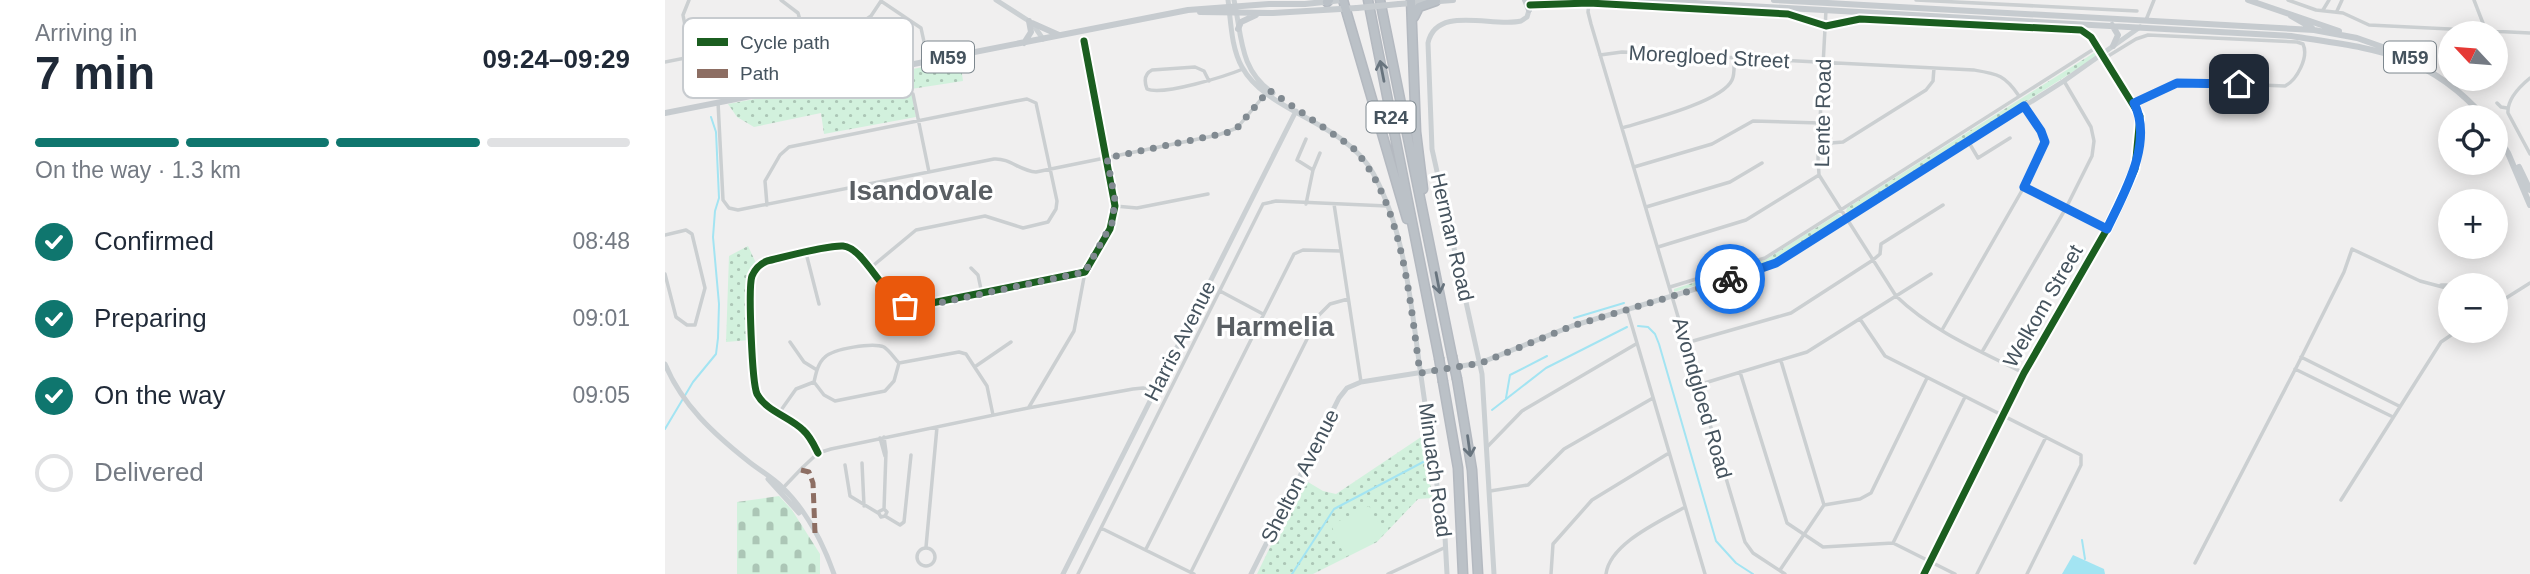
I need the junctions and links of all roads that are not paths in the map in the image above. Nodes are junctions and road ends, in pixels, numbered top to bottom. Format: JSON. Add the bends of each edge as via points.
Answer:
{"nodes":[{"id":1,"x":689,"y":0,"type":"edge"},
{"id":2,"x":781,"y":0,"type":"edge"},
{"id":3,"x":996,"y":0,"type":"edge"},
{"id":4,"x":1242,"y":0,"type":"edge"},
{"id":5,"x":1368,"y":0,"type":"edge"},
{"id":6,"x":1380,"y":0,"type":"edge"},
{"id":7,"x":1453,"y":0,"type":"edge"},
{"id":8,"x":1641,"y":0,"type":"edge"},
{"id":9,"x":1774,"y":0,"type":"edge"},
{"id":10,"x":1916,"y":0,"type":"edge"},
{"id":11,"x":2154,"y":0,"type":"edge"},
{"id":12,"x":2248,"y":0,"type":"edge"},
{"id":13,"x":2288,"y":0,"type":"edge"},
{"id":14,"x":2329,"y":0,"type":"edge"},
{"id":15,"x":2342,"y":0,"type":"edge"},
{"id":16,"x":2474,"y":0,"type":"edge"},
{"id":17,"x":880,"y":1,"type":"edge"},
{"id":18,"x":1328,"y":1,"type":"edge"},
{"id":19,"x":1436,"y":1,"type":"edge"},
{"id":20,"x":1698,"y":1,"type":"edge"},
{"id":21,"x":1804,"y":1,"type":"edge"},
{"id":22,"x":1411,"y":2,"type":"edge"},
{"id":23,"x":1343,"y":3,"type":"edge"},
{"id":24,"x":1529,"y":3,"type":"edge"},
{"id":25,"x":1589,"y":3,"type":"junction"},
{"id":26,"x":1249,"y":5,"type":"junction"},
{"id":27,"x":1232,"y":6,"type":"edge"},
{"id":28,"x":1826,"y":10,"type":"junction"},
{"id":29,"x":2323,"y":10,"type":"junction"},
{"id":30,"x":2137,"y":11,"type":"dead end"},
{"id":31,"x":2336,"y":12,"type":"junction"},
{"id":32,"x":1261,"y":13,"type":"junction"},
{"id":33,"x":2287,"y":13,"type":"junction"},
{"id":34,"x":684,"y":18,"type":"edge"},
{"id":35,"x":799,"y":18,"type":"edge"},
{"id":36,"x":868,"y":18,"type":"edge"},
{"id":37,"x":906,"y":18,"type":"edge"},
{"id":38,"x":2482,"y":21,"type":"edge"},
{"id":39,"x":913,"y":22,"type":"edge"},
{"id":40,"x":1030,"y":22,"type":"junction"},
{"id":41,"x":2143,"y":23,"type":"junction"},
{"id":42,"x":2112,"y":25,"type":"junction"},
{"id":43,"x":1826,"y":26,"type":"junction"},
{"id":44,"x":2438,"y":28,"type":"edge"},
{"id":45,"x":1238,"y":29,"type":"junction"},
{"id":46,"x":1412,"y":29,"type":"junction"},
{"id":47,"x":2314,"y":30,"type":"junction"},
{"id":48,"x":2508,"y":32,"type":"edge"},
{"id":49,"x":2530,"y":33,"type":"edge"},
{"id":50,"x":1059,"y":35,"type":"junction"},
{"id":51,"x":2357,"y":38,"type":"junction"},
{"id":52,"x":1043,"y":39,"type":"junction"},
{"id":53,"x":1084,"y":41,"type":"dead end"},
{"id":54,"x":1024,"y":43,"type":"junction"},
{"id":55,"x":2346,"y":43,"type":"junction"},
{"id":56,"x":2113,"y":46,"type":"junction"},
{"id":57,"x":2097,"y":47,"type":"junction"},
{"id":58,"x":1600,"y":55,"type":"junction"},
{"id":59,"x":2103,"y":56,"type":"junction"},
{"id":60,"x":1734,"y":58,"type":"junction"},
{"id":61,"x":683,"y":59,"type":"edge"},
{"id":62,"x":928,"y":60,"type":"junction"},
{"id":63,"x":665,"y":62,"type":"edge"},
{"id":64,"x":1823,"y":62,"type":"junction"},
{"id":65,"x":913,"y":63,"type":"edge"},
{"id":66,"x":1245,"y":67,"type":"junction"},
{"id":67,"x":1934,"y":68,"type":"junction"},
{"id":68,"x":2530,"y":78,"type":"edge"},
{"id":69,"x":1209,"y":81,"type":"junction"},
{"id":70,"x":2064,"y":81,"type":"junction"},
{"id":71,"x":1267,"y":91,"type":"junction"},
{"id":72,"x":913,"y":94,"type":"dead end"},
{"id":73,"x":2019,"y":96,"type":"junction"},
{"id":74,"x":738,"y":98,"type":"edge"},
{"id":75,"x":718,"y":102,"type":"junction"},
{"id":76,"x":2134,"y":103,"type":"junction"},
{"id":77,"x":2473,"y":105,"type":"edge"},
{"id":78,"x":2475,"y":105,"type":"edge"},
{"id":79,"x":2024,"y":106,"type":"junction"},
{"id":80,"x":2508,"y":108,"type":"edge"},
{"id":81,"x":1298,"y":111,"type":"junction"},
{"id":82,"x":665,"y":113,"type":"edge"},
{"id":83,"x":2508,"y":113,"type":"edge"},
{"id":84,"x":918,"y":120,"type":"junction"},
{"id":85,"x":1820,"y":123,"type":"junction"},
{"id":86,"x":1622,"y":128,"type":"junction"},
{"id":87,"x":2010,"y":138,"type":"dead end"},
{"id":88,"x":1306,"y":139,"type":"dead end"},
{"id":89,"x":1968,"y":141,"type":"junction"},
{"id":90,"x":1819,"y":144,"type":"junction"},
{"id":91,"x":2508,"y":146,"type":"edge"},
{"id":92,"x":1320,"y":153,"type":"dead end"},
{"id":93,"x":2508,"y":154,"type":"edge"},
{"id":94,"x":2530,"y":154,"type":"edge"},
{"id":95,"x":1107,"y":158,"type":"junction"},
{"id":96,"x":1762,"y":163,"type":"dead end"},
{"id":97,"x":1634,"y":167,"type":"junction"},
{"id":98,"x":1050,"y":169,"type":"junction"},
{"id":99,"x":1313,"y":170,"type":"junction"},
{"id":100,"x":929,"y":172,"type":"junction"},
{"id":101,"x":1819,"y":175,"type":"junction"},
{"id":102,"x":2024,"y":187,"type":"junction"},
{"id":103,"x":2530,"y":190,"type":"edge"},
{"id":104,"x":1208,"y":194,"type":"dead end"},
{"id":105,"x":1306,"y":204,"type":"junction"},
{"id":106,"x":767,"y":205,"type":"junction"},
{"id":107,"x":1334,"y":205,"type":"junction"},
{"id":108,"x":1943,"y":205,"type":"dead end"},
{"id":109,"x":2530,"y":205,"type":"edge"},
{"id":110,"x":1115,"y":206,"type":"junction"},
{"id":111,"x":1387,"y":206,"type":"junction"},
{"id":112,"x":1646,"y":208,"type":"junction"},
{"id":113,"x":2066,"y":208,"type":"junction"},
{"id":114,"x":1841,"y":209,"type":"junction"},
{"id":115,"x":1424,"y":216,"type":"junction"},
{"id":116,"x":1847,"y":218,"type":"junction"},
{"id":117,"x":2107,"y":229,"type":"junction"},
{"id":118,"x":1413,"y":234,"type":"junction"},
{"id":119,"x":665,"y":235,"type":"edge"},
{"id":120,"x":1658,"y":247,"type":"junction"},
{"id":121,"x":1341,"y":251,"type":"junction"},
{"id":122,"x":806,"y":253,"type":"junction"},
{"id":123,"x":1873,"y":260,"type":"junction"},
{"id":124,"x":971,"y":268,"type":"dead end"},
{"id":125,"x":869,"y":269,"type":"junction"},
{"id":126,"x":1085,"y":272,"type":"junction"},
{"id":127,"x":665,"y":274,"type":"edge"},
{"id":128,"x":1931,"y":275,"type":"dead end"},
{"id":129,"x":2530,"y":283,"type":"edge"},
{"id":130,"x":2438,"y":286,"type":"edge"},
{"id":131,"x":1670,"y":287,"type":"junction"},
{"id":132,"x":1220,"y":291,"type":"junction"},
{"id":133,"x":982,"y":294,"type":"junction"},
{"id":134,"x":1672,"y":295,"type":"junction"},
{"id":135,"x":1896,"y":296,"type":"junction"},
{"id":136,"x":2508,"y":297,"type":"edge"},
{"id":137,"x":1348,"y":299,"type":"junction"},
{"id":138,"x":819,"y":304,"type":"dead end"},
{"id":139,"x":1627,"y":309,"type":"junction"},
{"id":140,"x":1263,"y":314,"type":"junction"},
{"id":141,"x":1860,"y":319,"type":"junction"},
{"id":142,"x":1941,"y":330,"type":"junction"},
{"id":143,"x":790,"y":342,"type":"dead end"},
{"id":144,"x":1011,"y":342,"type":"dead end"},
{"id":145,"x":1686,"y":343,"type":"junction"},
{"id":146,"x":2440,"y":343,"type":"edge"},
{"id":147,"x":1636,"y":344,"type":"junction"},
{"id":148,"x":1982,"y":352,"type":"junction"},
{"id":149,"x":2301,"y":357,"type":"junction"},
{"id":150,"x":1781,"y":360,"type":"junction"},
{"id":151,"x":899,"y":363,"type":"junction"},
{"id":152,"x":1481,"y":363,"type":"junction"},
{"id":153,"x":665,"y":364,"type":"edge"},
{"id":154,"x":976,"y":366,"type":"junction"},
{"id":155,"x":2295,"y":369,"type":"junction"},
{"id":156,"x":817,"y":370,"type":"junction"},
{"id":157,"x":1740,"y":372,"type":"junction"},
{"id":158,"x":1420,"y":373,"type":"junction"},
{"id":159,"x":2024,"y":373,"type":"junction"},
{"id":160,"x":1927,"y":378,"type":"junction"},
{"id":161,"x":814,"y":382,"type":"junction"},
{"id":162,"x":1360,"y":382,"type":"junction"},
{"id":163,"x":1699,"y":385,"type":"junction"},
{"id":164,"x":1156,"y":391,"type":"junction"},
{"id":165,"x":1965,"y":397,"type":"junction"},
{"id":166,"x":1653,"y":398,"type":"junction"},
{"id":167,"x":2400,"y":407,"type":"junction"},
{"id":168,"x":1028,"y":408,"type":"junction"},
{"id":169,"x":779,"y":413,"type":"junction"},
{"id":170,"x":993,"y":415,"type":"junction"},
{"id":171,"x":2002,"y":415,"type":"junction"},
{"id":172,"x":2393,"y":417,"type":"junction"},
{"id":173,"x":937,"y":426,"type":"junction"},
{"id":174,"x":2046,"y":437,"type":"junction"},
{"id":175,"x":882,"y":438,"type":"junction"},
{"id":176,"x":1488,"y":446,"type":"junction"},
{"id":177,"x":818,"y":453,"type":"junction"},
{"id":178,"x":1669,"y":453,"type":"junction"},
{"id":179,"x":911,"y":455,"type":"dead end"},
{"id":180,"x":863,"y":463,"type":"dead end"},
{"id":181,"x":845,"y":465,"type":"dead end"},
{"id":182,"x":782,"y":489,"type":"junction"},
{"id":183,"x":1490,"y":491,"type":"junction"},
{"id":184,"x":2341,"y":500,"type":"dead end"},
{"id":185,"x":1824,"y":505,"type":"junction"},
{"id":186,"x":865,"y":506,"type":"junction"},
{"id":187,"x":1685,"y":507,"type":"junction"},
{"id":188,"x":884,"y":509,"type":"junction"},
{"id":189,"x":879,"y":513,"type":"junction"},
{"id":190,"x":885,"y":516,"type":"junction"},
{"id":191,"x":1101,"y":528,"type":"junction"},
{"id":192,"x":1804,"y":536,"type":"junction"},
{"id":193,"x":1893,"y":543,"type":"junction"},
{"id":194,"x":926,"y":547,"type":"junction"},
{"id":195,"x":1446,"y":547,"type":"junction"},
{"id":196,"x":1146,"y":549,"type":"junction"},
{"id":197,"x":1930,"y":562,"type":"junction"},
{"id":198,"x":2195,"y":563,"type":"dead end"},
{"id":199,"x":925,"y":566,"type":"junction"},
{"id":200,"x":1780,"y":570,"type":"junction"},
{"id":201,"x":1193,"y":573,"type":"edge"},
{"id":202,"x":834,"y":574,"type":"edge"},
{"id":203,"x":924,"y":574,"type":"edge"},
{"id":204,"x":1063,"y":574,"type":"edge"},
{"id":205,"x":1078,"y":574,"type":"edge"},
{"id":206,"x":1251,"y":574,"type":"edge"},
{"id":207,"x":1388,"y":574,"type":"edge"},
{"id":208,"x":1447,"y":574,"type":"edge"},
{"id":209,"x":1463,"y":574,"type":"edge"},
{"id":210,"x":1478,"y":574,"type":"edge"},
{"id":211,"x":1493,"y":574,"type":"edge"},
{"id":212,"x":1551,"y":574,"type":"edge"},
{"id":213,"x":1606,"y":574,"type":"edge"},
{"id":214,"x":1705,"y":574,"type":"edge"},
{"id":215,"x":1785,"y":574,"type":"edge"},
{"id":216,"x":1924,"y":574,"type":"edge"},
{"id":217,"x":1955,"y":574,"type":"edge"},
{"id":218,"x":1977,"y":574,"type":"edge"},
{"id":219,"x":2027,"y":574,"type":"edge"}],
"edges":[{"from":1,"to":34,"type":"street"},
{"from":2,"to":35,"type":"street"},
{"from":3,"to":40,"type":"main road"},
{"from":4,"to":26,"type":"main road"},
{"from":118,"to":5,"type":"highway","number":"R24","one_way":true},
{"from":6,"to":115,"type":"highway","number":"R24"},
{"from":7,"to":19,"type":"main road","number":"M59"},
{"from":8,"to":20,"type":"main road","number":"M59"},
{"from":9,"to":21,"type":"main road","number":"M59"},
{"from":10,"to":30,"type":"street"},
{"from":11,"to":41,"type":"street"},
{"from":12,"to":33,"type":"main road"},
{"from":13,"to":29,"type":"street"},
{"from":14,"to":29,"type":"street"},
{"from":15,"to":31,"type":"street"},
{"from":16,"to":38,"type":"street"},
{"from":17,"to":36,"type":"street"},
{"from":17,"to":37,"type":"street"},
{"from":18,"to":23,"type":"main road","number":"M59"},
{"from":18,"to":26,"type":"main road","number":"M59"},
{"from":19,"to":22,"type":"main road","number":"M59"},
{"from":19,"to":46,"type":"highway","via":[[1418,9]]},
{"from":20,"to":28,"type":"main road","number":"M59"},
{"from":21,"to":28,"type":"main road"},
{"from":21,"to":41,"type":"main road","number":"M59"},
{"from":22,"to":23,"type":"main road","number":"M59","bridge":true,"via":[[1357,8]]},
{"from":22,"to":46,"type":"highway"},
{"from":23,"to":32,"type":"main road","number":"M59"},
{"from":23,"to":118,"type":"highway"},
{"from":24,"to":25,"type":"street"},
{"from":24,"to":152,"type":"main road","name":"Herman Road","via":[[1525,19],[1513,23],[1446,22],[1434,29],[1428,43],[1433,151]]},
{"from":25,"to":43,"type":"street","via":[[1791,14]]},
{"from":25,"to":58,"type":"street","name":"Avondgloed Road"},
{"from":26,"to":27,"type":"main road","number":"M59"},
{"from":27,"to":32,"type":"main road","number":"M59"},
{"from":27,"to":45,"type":"main road"},
{"from":27,"to":50,"type":"main road","number":"M59"},
{"from":27,"to":66,"type":"main road","via":[[1236,54]]},
{"from":28,"to":42,"type":"main road","number":"M59"},
{"from":28,"to":43,"type":"street","name":"Lente Road"},
{"from":29,"to":31,"type":"street"},
{"from":31,"to":44,"type":"street","via":[[2373,25]]},
{"from":32,"to":45,"type":"main road","via":[[1244,20]]},
{"from":33,"to":47,"type":"main road"},
{"from":33,"to":51,"type":"main road"},
{"from":39,"to":62,"type":"street","via":[[924,34]]},
{"from":40,"to":50,"type":"main road"},
{"from":40,"to":52,"type":"main road"},
{"from":40,"to":54,"type":"main road"},
{"from":41,"to":42,"type":"main road","number":"M59"},
{"from":41,"to":47,"type":"main road","number":"M59"},
{"from":41,"to":55,"type":"main road","number":"M59"},
{"from":41,"to":56,"type":"main road"},
{"from":42,"to":56,"type":"main road","via":[[2118,35]]},
{"from":43,"to":57,"type":"street","via":[[1860,19],[2081,30]]},
{"from":43,"to":64,"type":"street","name":"Lente Road"},
{"from":45,"to":66,"type":"main road"},
{"from":46,"to":115,"type":"highway"},
{"from":47,"to":51,"type":"main road","number":"M59"},
{"from":47,"to":55,"type":"main road"},
{"from":48,"to":49,"type":"street"},
{"from":50,"to":52,"type":"main road","number":"M59"},
{"from":51,"to":78,"type":"main road","number":"M59","via":[[2431,68]]},
{"from":52,"to":54,"type":"main road","number":"M59"},
{"from":53,"to":95,"type":"street"},
{"from":54,"to":62,"type":"main road","number":"M59"},
{"from":55,"to":77,"type":"main road","number":"M59","via":[[2427,70]]},
{"from":56,"to":59,"type":"main road"},
{"from":57,"to":59,"type":"street","name":"Welkom Street"},
{"from":57,"to":73,"type":"street"},
{"from":58,"to":60,"type":"street","name":"Moregloed Street"},
{"from":58,"to":86,"type":"street","name":"Avondgloed Road"},
{"from":59,"to":70,"type":"main road"},
{"from":59,"to":76,"type":"street","name":"Welkom Street"},
{"from":59,"to":76,"type":"street","via":[[2148,36],[2305,46],[2305,56],[2285,86],[2183,82]]},
{"from":60,"to":64,"type":"street","name":"Moregloed Street"},
{"from":60,"to":86,"type":"street","via":[[1733,78],[1727,86],[1693,106]]},
{"from":61,"to":63,"type":"street"},
{"from":62,"to":65,"type":"main road","number":"M59"},
{"from":64,"to":67,"type":"street","name":"Moregloed Street"},
{"from":64,"to":85,"type":"street","name":"Lente Road"},
{"from":66,"to":69,"type":"street"},
{"from":66,"to":71,"type":"main road","name":"Minuach Road"},
{"from":67,"to":73,"type":"street","name":"Moregloed Street","via":[[1998,75],[2008,80]]},
{"from":67,"to":90,"type":"street","via":[[1933,81],[1926,90],[1843,142]]},
{"from":68,"to":80,"type":"street"},
{"from":69,"to":69,"type":"street","via":[[1204,71],[1195,67],[1151,70],[1145,77],[1147,89],[1154,92]]},
{"from":70,"to":79,"type":"main road"},
{"from":70,"to":113,"type":"street","via":[[2089,122],[2094,141]]},
{"from":71,"to":81,"type":"main road","name":"Minuach Road"},
{"from":71,"to":95,"type":"street","via":[[1230,132]]},
{"from":72,"to":84,"type":"street"},
{"from":73,"to":114,"type":"street"},
{"from":74,"to":75,"type":"main road","number":"M59"},
{"from":75,"to":82,"type":"main road","number":"M59"},
{"from":75,"to":106,"type":"street","via":[[723,200],[738,210]]},
{"from":76,"to":117,"type":"street","name":"Welkom Street","via":[[2140,121],[2136,165]]},
{"from":79,"to":89,"type":"main road"},
{"from":79,"to":102,"type":"street","via":[[2045,142]]},
{"from":81,"to":111,"type":"main road","name":"Minuach Road","via":[[1363,158]]},
{"from":81,"to":164,"type":"main road","name":"Harris Avenue"},
{"from":83,"to":94,"type":"street"},
{"from":84,"to":98,"type":"street","via":[[1029,99],[1036,103]]},
{"from":84,"to":100,"type":"street"},
{"from":84,"to":106,"type":"street","via":[[786,148],[765,181]]},
{"from":85,"to":90,"type":"street","name":"Lente Road"},
{"from":85,"to":97,"type":"street","via":[[1753,121],[1712,144]]},
{"from":86,"to":97,"type":"street","name":"Avondgloed Road"},
{"from":87,"to":89,"type":"street","via":[[1978,158]]},
{"from":88,"to":99,"type":"street","via":[[1297,161]]},
{"from":89,"to":116,"type":"main road"},
{"from":90,"to":101,"type":"street","name":"Lente Road"},
{"from":91,"to":103,"type":"main road"},
{"from":92,"to":99,"type":"street"},
{"from":93,"to":109,"type":"main road"},
{"from":95,"to":98,"type":"street"},
{"from":95,"to":110,"type":"street"},
{"from":96,"to":112,"type":"street","via":[[1730,182]]},
{"from":97,"to":112,"type":"street","name":"Avondgloed Road"},
{"from":98,"to":100,"type":"street","via":[[1032,172],[998,158]]},
{"from":98,"to":125,"type":"street","via":[[1057,205],[1046,223],[1023,228],[985,216],[916,230]]},
{"from":99,"to":105,"type":"street"},
{"from":100,"to":106,"type":"street"},
{"from":101,"to":114,"type":"street","name":"Lente Road"},
{"from":101,"to":120,"type":"street","via":[[1746,220]]},
{"from":102,"to":113,"type":"street"},
{"from":102,"to":142,"type":"street"},
{"from":104,"to":110,"type":"street","via":[[1137,208]]},
{"from":105,"to":107,"type":"street"},
{"from":105,"to":132,"type":"street","via":[[1268,201],[1262,206]]},
{"from":107,"to":111,"type":"street"},
{"from":107,"to":121,"type":"street"},
{"from":108,"to":123,"type":"street","via":[[1881,244],[1880,254]]},
{"from":110,"to":126,"type":"street","via":[[1110,229]]},
{"from":111,"to":158,"type":"main road","name":"Minuach Road","via":[[1402,255]]},
{"from":112,"to":120,"type":"street","name":"Avondgloed Road"},
{"from":113,"to":117,"type":"street"},
{"from":113,"to":148,"type":"street"},
{"from":114,"to":116,"type":"street","name":"Lente Road"},
{"from":114,"to":131,"type":"street","via":[[1765,258]]},
{"from":115,"to":210,"type":"highway","number":"R24","one_way":true,"bridge":true,"via":[[1472,470]]},
{"from":116,"to":123,"type":"street","name":"Lente Road"},
{"from":116,"to":134,"type":"main road","via":[[1769,267]]},
{"from":117,"to":159,"type":"street","name":"Welkom Street"},
{"from":118,"to":209,"type":"highway","number":"R24","bridge":true,"via":[[1458,468]]},
{"from":119,"to":127,"type":"street","via":[[688,230],[692,234],[705,290],[695,325],[675,317]]},
{"from":120,"to":131,"type":"street","name":"Avondgloed Road"},
{"from":121,"to":137,"type":"street"},
{"from":121,"to":140,"type":"street","via":[[1295,253]]},
{"from":122,"to":125,"type":"street","via":[[845,246]]},
{"from":122,"to":138,"type":"street"},
{"from":122,"to":169,"type":"street","via":[[763,263],[751,280],[754,386],[761,399]]},
{"from":123,"to":135,"type":"street","name":"Lente Road"},
{"from":123,"to":145,"type":"street","via":[[1791,313]]},
{"from":124,"to":133,"type":"street"},
{"from":125,"to":133,"type":"street","via":[[907,307]]},
{"from":126,"to":133,"type":"street"},
{"from":126,"to":168,"type":"street","via":[[1074,331]]},
{"from":128,"to":135,"type":"street"},
{"from":129,"to":136,"type":"street"},
{"from":130,"to":149,"type":"street","via":[[2352,249]]},
{"from":131,"to":134,"type":"street","name":"Avondgloed Road"},
{"from":132,"to":140,"type":"street"},
{"from":132,"to":191,"type":"street"},
{"from":134,"to":139,"type":"main road"},
{"from":134,"to":145,"type":"street","name":"Avondgloed Road"},
{"from":135,"to":141,"type":"street"},
{"from":135,"to":142,"type":"street","name":"Lente Road","via":[[1914,314]]},
{"from":137,"to":162,"type":"street"},
{"from":137,"to":201,"type":"street","via":[[1330,304],[1319,315]]},
{"from":139,"to":147,"type":"street"},
{"from":139,"to":152,"type":"main road","via":[[1562,329]]},
{"from":140,"to":196,"type":"street"},
{"from":141,"to":150,"type":"street","via":[[1807,352]]},
{"from":141,"to":160,"type":"street","via":[[1884,356]]},
{"from":142,"to":148,"type":"street","name":"Lente Road"},
{"from":143,"to":156,"type":"street","via":[[804,362]]},
{"from":144,"to":154,"type":"street"},
{"from":145,"to":163,"type":"street","name":"Avondgloed Road"},
{"from":146,"to":167,"type":"street"},
{"from":147,"to":166,"type":"street"},
{"from":147,"to":176,"type":"street","via":[[1522,411]]},
{"from":148,"to":159,"type":"street","name":"Lente Road"},
{"from":149,"to":155,"type":"street"},
{"from":149,"to":167,"type":"street"},
{"from":150,"to":157,"type":"street"},
{"from":150,"to":185,"type":"street"},
{"from":151,"to":154,"type":"street","via":[[961,352]]},
{"from":151,"to":156,"type":"street","via":[[884,347],[871,344],[831,353]]},
{"from":151,"to":161,"type":"street","via":[[894,381],[885,391],[856,398],[832,400]]},
{"from":152,"to":158,"type":"main road"},
{"from":152,"to":176,"type":"main road","name":"Herman Road"},
{"from":153,"to":182,"type":"main road","via":[[688,404],[719,437]]},
{"from":154,"to":170,"type":"street","via":[[988,386]]},
{"from":155,"to":172,"type":"street"},
{"from":155,"to":198,"type":"street"},
{"from":156,"to":161,"type":"street"},
{"from":157,"to":163,"type":"street"},
{"from":157,"to":192,"type":"street","via":[[1784,520]]},
{"from":158,"to":162,"type":"main road"},
{"from":158,"to":195,"type":"main road","name":"Minuach Road"},
{"from":159,"to":171,"type":"street","name":"Welkom Street"},
{"from":160,"to":165,"type":"street"},
{"from":160,"to":185,"type":"street","via":[[1871,493]]},
{"from":161,"to":169,"type":"street","via":[[796,389]]},
{"from":162,"to":206,"type":"main road","name":"Shelton Avenue","via":[[1339,398]]},
{"from":163,"to":200,"type":"street","name":"Avondgloed Road","via":[[1745,542]]},
{"from":164,"to":168,"type":"street","via":[[1133,389]]},
{"from":164,"to":204,"type":"main road","name":"Harris Avenue"},
{"from":165,"to":171,"type":"street"},
{"from":165,"to":193,"type":"street"},
{"from":166,"to":178,"type":"street"},
{"from":166,"to":183,"type":"street","via":[[1564,449],[1528,485]]},
{"from":167,"to":172,"type":"street"},
{"from":168,"to":170,"type":"street"},
{"from":169,"to":177,"type":"street","via":[[806,432]]},
{"from":170,"to":173,"type":"street"},
{"from":171,"to":174,"type":"street"},
{"from":171,"to":197,"type":"street","name":"Welkom Street"},
{"from":172,"to":184,"type":"street"},
{"from":173,"to":175,"type":"street"},
{"from":173,"to":194,"type":"street"},
{"from":174,"to":218,"type":"street"},
{"from":174,"to":219,"type":"street","via":[[2079,453],[2082,459]]},
{"from":175,"to":177,"type":"street"},
{"from":175,"to":188,"type":"street"},
{"from":176,"to":183,"type":"main road","name":"Herman Road"},
{"from":177,"to":182,"type":"street"},
{"from":178,"to":187,"type":"street"},
{"from":178,"to":212,"type":"street","via":[[1592,500],[1552,546]]},
{"from":179,"to":190,"type":"street","via":[[904,522],[899,525]]},
{"from":180,"to":186,"type":"street"},
{"from":181,"to":186,"type":"street","via":[[849,494]]},
{"from":182,"to":202,"type":"main road","via":[[801,509]]},
{"from":183,"to":211,"type":"main road","name":"Herman Road"},
{"from":185,"to":192,"type":"street"},
{"from":186,"to":189,"type":"street"},
{"from":187,"to":213,"type":"street","via":[[1633,537],[1610,562]]},
{"from":187,"to":214,"type":"street"},
{"from":188,"to":189,"type":"street"},
{"from":188,"to":190,"type":"street"},
{"from":189,"to":190,"type":"street"},
{"from":191,"to":196,"type":"street"},
{"from":191,"to":205,"type":"street"},
{"from":192,"to":193,"type":"street","via":[[1827,548]]},
{"from":192,"to":200,"type":"street"},
{"from":193,"to":197,"type":"street"},
{"from":194,"to":199,"type":"street","via":[[935,556]]},
{"from":194,"to":199,"type":"street","via":[[916,556]]},
{"from":195,"to":207,"type":"street"},
{"from":195,"to":208,"type":"main road","name":"Minuach Road"},
{"from":196,"to":201,"type":"street"},
{"from":197,"to":216,"type":"street","name":"Welkom Street"},
{"from":197,"to":217,"type":"street"},
{"from":199,"to":203,"type":"street"},
{"from":200,"to":215,"type":"street","name":"Avondgloed Road"}]}
